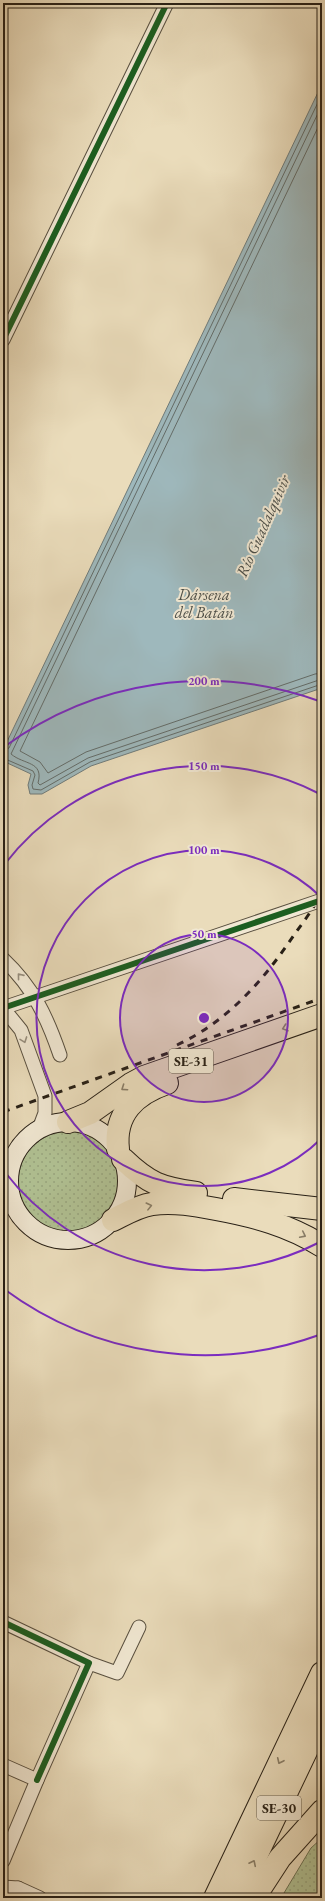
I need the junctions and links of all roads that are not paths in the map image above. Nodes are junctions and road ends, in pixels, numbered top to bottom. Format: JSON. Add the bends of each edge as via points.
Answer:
{"nodes":[{"id":1,"x":167,"y":3,"type":"edge"},
{"id":2,"x":3,"y":340,"type":"edge"},
{"id":3,"x":322,"y":900,"type":"edge"},
{"id":4,"x":3,"y":959,"type":"edge"},
{"id":5,"x":35,"y":996,"type":"junction"},
{"id":6,"x":3,"y":1008,"type":"edge"},
{"id":7,"x":322,"y":1015,"type":"edge"},
{"id":8,"x":322,"y":1031,"type":"edge"},
{"id":9,"x":60,"y":1055,"type":"dead end"},
{"id":10,"x":68,"y":1122,"type":"junction"},
{"id":11,"x":39,"y":1129,"type":"junction"},
{"id":12,"x":11,"y":1151,"type":"edge"},
{"id":13,"x":120,"y":1154,"type":"junction"},
{"id":14,"x":9,"y":1199,"type":"edge"},
{"id":15,"x":257,"y":1209,"type":"junction"},
{"id":16,"x":322,"y":1209,"type":"edge"},
{"id":17,"x":112,"y":1220,"type":"junction"},
{"id":18,"x":322,"y":1221,"type":"edge"},
{"id":19,"x":322,"y":1246,"type":"edge"},
{"id":20,"x":3,"y":1622,"type":"edge"},
{"id":21,"x":139,"y":1627,"type":"dead end"},
{"id":22,"x":89,"y":1663,"type":"junction"},
{"id":23,"x":322,"y":1673,"type":"edge"},
{"id":24,"x":322,"y":1718,"type":"edge"},
{"id":25,"x":3,"y":1765,"type":"edge"},
{"id":26,"x":37,"y":1780,"type":"junction"},
{"id":27,"x":322,"y":1811,"type":"edge"},
{"id":28,"x":3,"y":1861,"type":"edge"},
{"id":29,"x":3,"y":1887,"type":"edge"},
{"id":30,"x":16,"y":1893,"type":"edge"},
{"id":31,"x":40,"y":1898,"type":"edge"},
{"id":32,"x":215,"y":1898,"type":"edge"},
{"id":33,"x":236,"y":1898,"type":"edge"},
{"id":34,"x":254,"y":1898,"type":"edge"}],
"edges":[{"from":1,"to":2,"type":"street"},
{"from":3,"to":5,"type":"street"},
{"from":5,"to":4,"type":"street","one_way":true,"via":[[20,974]]},
{"from":5,"to":6,"type":"street"},
{"from":5,"to":9,"type":"street"},
{"from":6,"to":11,"type":"street","one_way":true,"via":[[20,1030],[45,1096],[45,1113]]},
{"from":7,"to":10,"type":"highway","number":"SE-31","one_way":true,"via":[[144,1078],[131,1084],[90,1113]]},
{"from":8,"to":13,"type":"highway","number":"SE-31","via":[[152,1088],[137,1098],[119,1122],[116,1136]]},
{"from":10,"to":11,"type":"main road"},
{"from":10,"to":13,"type":"main road","via":[[95,1128],[111,1140]]},
{"from":11,"to":12,"type":"main road"},
{"from":12,"to":14,"type":"main road"},
{"from":13,"to":15,"type":"highway","via":[[140,1176],[152,1183]]},
{"from":13,"to":17,"type":"main road","via":[[127,1177],[126,1191],[122,1204]]},
{"from":14,"to":17,"type":"main road","via":[[32,1227],[59,1239],[71,1240],[94,1234]]},
{"from":15,"to":16,"type":"highway"},
{"from":17,"to":15,"type":"highway","one_way":true,"via":[[152,1204],[182,1202]]},
{"from":15,"to":18,"type":"highway"},
{"from":15,"to":19,"type":"highway","one_way":true},
{"from":20,"to":22,"type":"street"},
{"from":21,"to":22,"type":"street","via":[[116,1673]]},
{"from":22,"to":26,"type":"street"},
{"from":23,"to":32,"type":"highway","number":"SE-30","one_way":true},
{"from":33,"to":24,"type":"highway","number":"SE-30","one_way":true},
{"from":25,"to":26,"type":"street"},
{"from":26,"to":28,"type":"street"},
{"from":27,"to":34,"type":"highway","via":[[280,1858]]},
{"from":29,"to":30,"type":"street"},
{"from":30,"to":31,"type":"street"}]}
